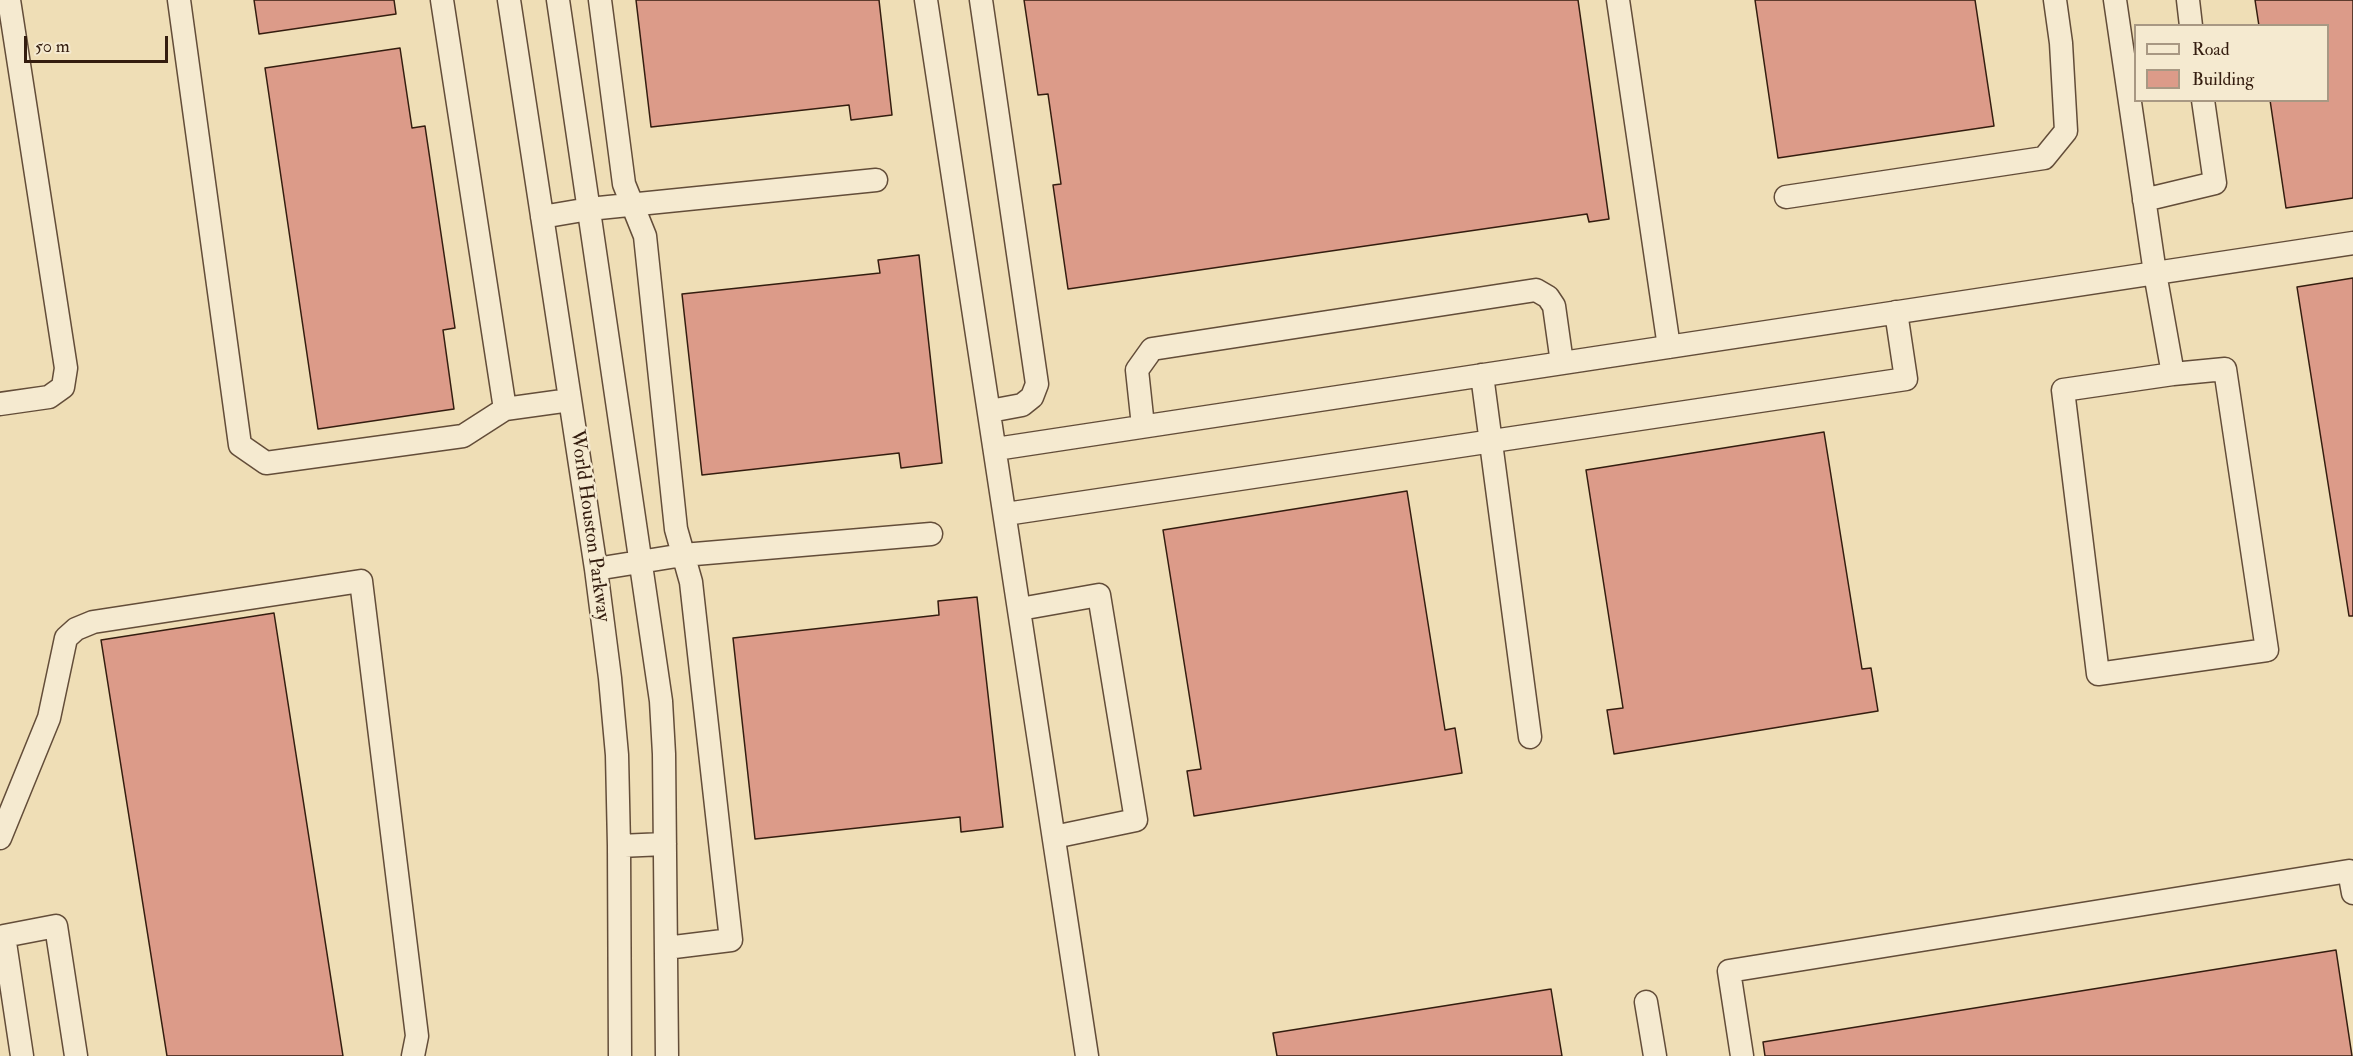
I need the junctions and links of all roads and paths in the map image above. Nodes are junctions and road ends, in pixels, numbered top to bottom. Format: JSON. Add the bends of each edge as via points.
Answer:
{"nodes":[{"id":1,"x":9,"y":0,"type":"edge"},
{"id":2,"x":179,"y":0,"type":"edge"},
{"id":3,"x":442,"y":0,"type":"edge"},
{"id":4,"x":508,"y":0,"type":"edge"},
{"id":5,"x":558,"y":0,"type":"edge"},
{"id":6,"x":600,"y":0,"type":"edge"},
{"id":7,"x":927,"y":0,"type":"edge"},
{"id":8,"x":981,"y":0,"type":"edge"},
{"id":9,"x":1618,"y":0,"type":"edge"},
{"id":10,"x":2055,"y":0,"type":"edge"},
{"id":11,"x":2115,"y":0,"type":"edge"},
{"id":12,"x":2188,"y":0,"type":"edge"},
{"id":13,"x":2192,"y":24,"type":"edge"},
{"id":14,"x":2203,"y":102,"type":"edge"},
{"id":15,"x":876,"y":180,"type":"dead end"},
{"id":16,"x":1786,"y":197,"type":"dead end"},
{"id":17,"x":2144,"y":200,"type":"junction"},
{"id":18,"x":632,"y":205,"type":"junction"},
{"id":19,"x":589,"y":209,"type":"junction"},
{"id":20,"x":542,"y":217,"type":"junction"},
{"id":21,"x":2353,"y":243,"type":"edge"},
{"id":22,"x":2155,"y":273,"type":"junction"},
{"id":23,"x":1896,"y":312,"type":"junction"},
{"id":24,"x":1669,"y":347,"type":"junction"},
{"id":25,"x":1562,"y":363,"type":"junction"},
{"id":26,"x":2172,"y":374,"type":"junction"},
{"id":27,"x":1482,"y":375,"type":"junction"},
{"id":28,"x":570,"y":400,"type":"junction"},
{"id":29,"x":0,"y":404,"type":"edge"},
{"id":30,"x":505,"y":409,"type":"junction"},
{"id":31,"x":990,"y":411,"type":"junction"},
{"id":32,"x":1143,"y":426,"type":"junction"},
{"id":33,"x":1492,"y":441,"type":"junction"},
{"id":34,"x":996,"y":449,"type":"junction"},
{"id":35,"x":1006,"y":514,"type":"junction"},
{"id":36,"x":931,"y":534,"type":"dead end"},
{"id":37,"x":683,"y":555,"type":"junction"},
{"id":38,"x":641,"y":561,"type":"junction"},
{"id":39,"x":596,"y":569,"type":"junction"},
{"id":40,"x":1020,"y":609,"type":"junction"},
{"id":41,"x":1530,"y":737,"type":"dead end"},
{"id":42,"x":1054,"y":837,"type":"junction"},
{"id":43,"x":0,"y":838,"type":"edge"},
{"id":44,"x":665,"y":844,"type":"junction"},
{"id":45,"x":620,"y":846,"type":"junction"},
{"id":46,"x":2353,"y":893,"type":"edge"},
{"id":47,"x":666,"y":948,"type":"junction"},
{"id":48,"x":1646,"y":1002,"type":"dead end"},
{"id":49,"x":22,"y":1056,"type":"edge"},
{"id":50,"x":76,"y":1056,"type":"edge"},
{"id":51,"x":413,"y":1056,"type":"edge"},
{"id":52,"x":620,"y":1056,"type":"edge"},
{"id":53,"x":667,"y":1056,"type":"edge"},
{"id":54,"x":1087,"y":1056,"type":"edge"},
{"id":55,"x":1655,"y":1056,"type":"edge"},
{"id":56,"x":1742,"y":1056,"type":"edge"}],
"edges":[{"from":1,"to":29,"type":"street","via":[[66,368],[63,387],[49,397]]},
{"from":2,"to":30,"type":"street","via":[[240,445],[266,463],[463,436]]},
{"from":3,"to":30,"type":"street"},
{"from":4,"to":20,"type":"street","name":"World Houston Parkway"},
{"from":5,"to":19,"type":"street"},
{"from":6,"to":18,"type":"street","via":[[624,184]]},
{"from":7,"to":31,"type":"street"},
{"from":8,"to":31,"type":"street","via":[[1037,384],[1032,397],[1022,405]]},
{"from":9,"to":24,"type":"street"},
{"from":10,"to":16,"type":"street","via":[[2066,131],[2044,158]]},
{"from":11,"to":17,"type":"street"},
{"from":12,"to":13,"type":"street"},
{"from":14,"to":17,"type":"street","via":[[2215,183]]},
{"from":15,"to":18,"type":"street"},
{"from":17,"to":22,"type":"street"},
{"from":18,"to":19,"type":"street"},
{"from":18,"to":37,"type":"street","via":[[645,236],[676,529]]},
{"from":19,"to":20,"type":"street"},
{"from":19,"to":38,"type":"street"},
{"from":20,"to":28,"type":"street","name":"World Houston Parkway"},
{"from":21,"to":22,"type":"street"},
{"from":22,"to":23,"type":"street"},
{"from":22,"to":26,"type":"street"},
{"from":23,"to":24,"type":"street"},
{"from":23,"to":33,"type":"street","via":[[1906,379]]},
{"from":24,"to":25,"type":"street"},
{"from":25,"to":27,"type":"street"},
{"from":25,"to":32,"type":"street","via":[[1554,306],[1536,290],[1152,349],[1137,370]]},
{"from":26,"to":26,"type":"street","via":[[2225,369],[2267,650],[2098,674],[2063,390]]},
{"from":27,"to":32,"type":"street"},
{"from":27,"to":33,"type":"street"},
{"from":28,"to":30,"type":"street"},
{"from":28,"to":39,"type":"street","name":"World Houston Parkway"},
{"from":31,"to":34,"type":"street"},
{"from":32,"to":34,"type":"street"},
{"from":33,"to":35,"type":"street"},
{"from":33,"to":41,"type":"street"},
{"from":34,"to":35,"type":"street"},
{"from":35,"to":40,"type":"street"},
{"from":36,"to":37,"type":"street"},
{"from":37,"to":38,"type":"street"},
{"from":37,"to":47,"type":"street","via":[[691,582],[731,940]]},
{"from":38,"to":39,"type":"street"},
{"from":38,"to":44,"type":"street","via":[[661,701]]},
{"from":39,"to":45,"type":"street","name":"World Houston Parkway","via":[[615,733]]},
{"from":40,"to":42,"type":"street"},
{"from":40,"to":42,"type":"street","via":[[1099,595],[1136,820]]},
{"from":42,"to":54,"type":"street"},
{"from":43,"to":51,"type":"street","via":[[49,718],[66,638],[76,629],[93,622],[361,581],[417,1036]]},
{"from":44,"to":45,"type":"street"},
{"from":44,"to":47,"type":"street"},
{"from":45,"to":52,"type":"street","name":"World Houston Parkway"},
{"from":46,"to":56,"type":"street","via":[[2349,871],[1729,970]]},
{"from":47,"to":53,"type":"street"},
{"from":48,"to":55,"type":"street"},
{"from":49,"to":50,"type":"street","via":[[4,936],[56,926]]}]}
